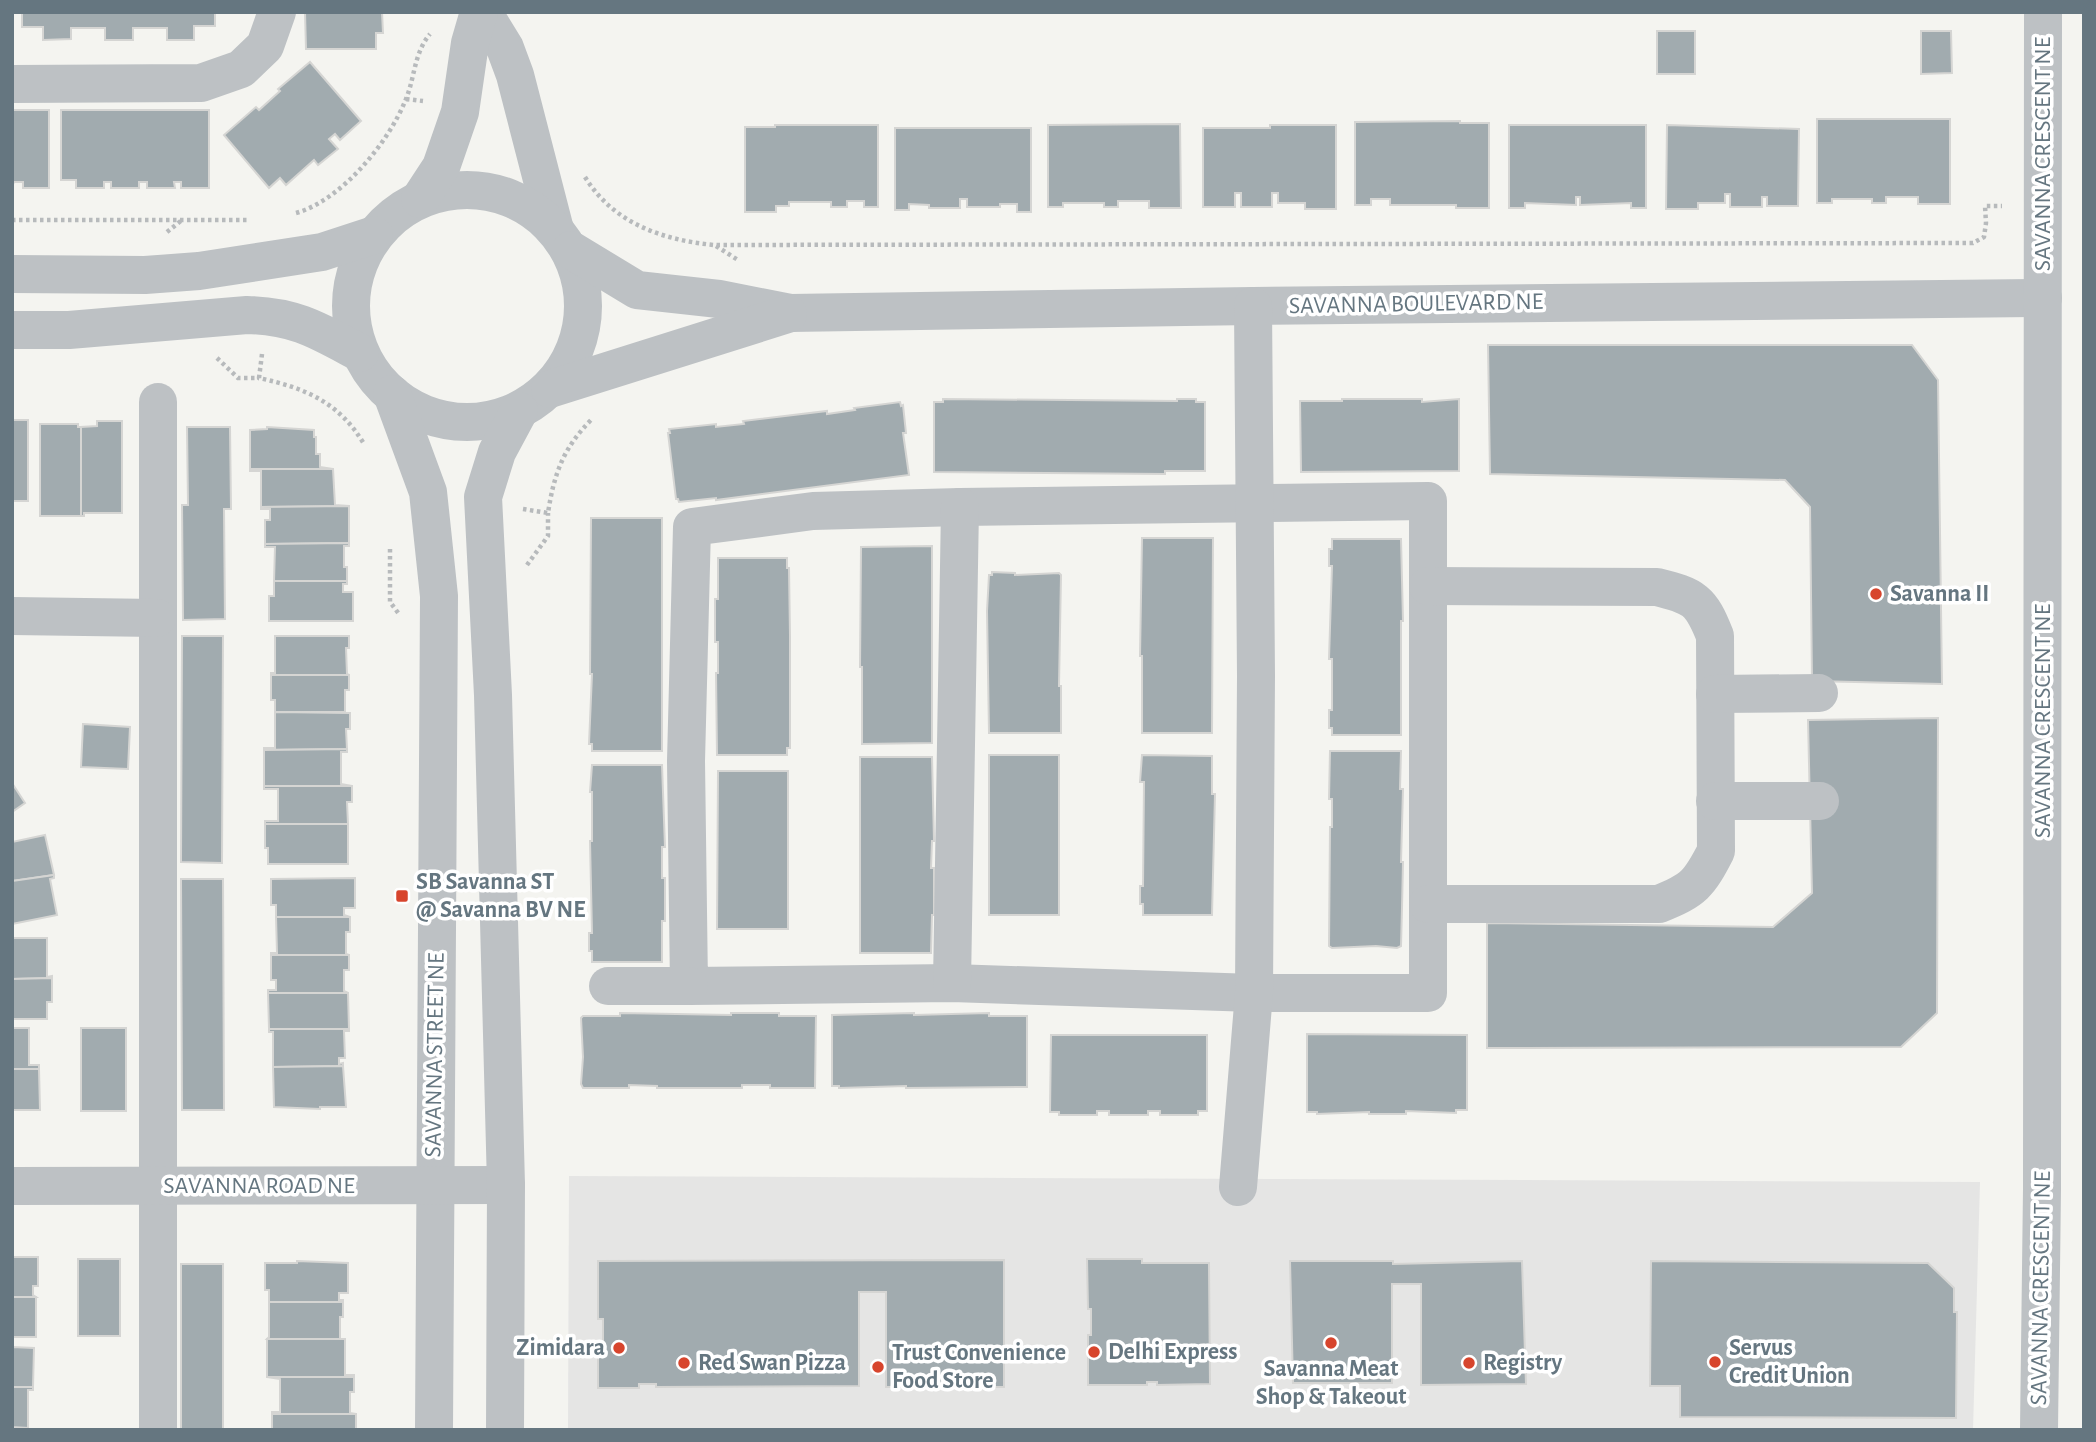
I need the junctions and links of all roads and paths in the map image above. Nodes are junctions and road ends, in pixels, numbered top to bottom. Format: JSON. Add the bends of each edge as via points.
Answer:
{"nodes":[{"id":1,"x":277,"y":12,"type":"edge"},
{"id":2,"x":481,"y":12,"type":"edge"},
{"id":3,"x":2043,"y":12,"type":"edge"},
{"id":4,"x":420,"y":45,"type":"dead end"},
{"id":5,"x":12,"y":84,"type":"edge"},
{"id":6,"x":583,"y":175,"type":"dead end"},
{"id":7,"x":420,"y":199,"type":"junction"},
{"id":8,"x":2043,"y":207,"type":"junction"},
{"id":9,"x":292,"y":214,"type":"dead end"},
{"id":10,"x":12,"y":220,"type":"edge"},
{"id":11,"x":255,"y":220,"type":"dead end"},
{"id":12,"x":374,"y":234,"type":"junction"},
{"id":13,"x":562,"y":238,"type":"junction"},
{"id":14,"x":12,"y":274,"type":"edge"},
{"id":15,"x":2043,"y":298,"type":"junction"},
{"id":16,"x":1253,"y":306,"type":"junction"},
{"id":17,"x":790,"y":313,"type":"junction"},
{"id":18,"x":12,"y":330,"type":"edge"},
{"id":19,"x":263,"y":350,"type":"dead end"},
{"id":20,"x":360,"y":353,"type":"junction"},
{"id":21,"x":550,"y":389,"type":"junction"},
{"id":22,"x":392,"y":394,"type":"junction"},
{"id":23,"x":158,"y":402,"type":"dead end"},
{"id":24,"x":519,"y":411,"type":"junction"},
{"id":25,"x":599,"y":412,"type":"dead end"},
{"id":26,"x":366,"y":447,"type":"dead end"},
{"id":27,"x":1255,"y":502,"type":"junction"},
{"id":28,"x":960,"y":507,"type":"junction"},
{"id":29,"x":514,"y":508,"type":"dead end"},
{"id":30,"x":548,"y":513,"type":"junction"},
{"id":31,"x":548,"y":536,"type":"dead end"},
{"id":32,"x":391,"y":541,"type":"dead end"},
{"id":33,"x":1429,"y":586,"type":"junction"},
{"id":34,"x":390,"y":602,"type":"dead end"},
{"id":35,"x":12,"y":616,"type":"edge"},
{"id":36,"x":157,"y":618,"type":"junction"},
{"id":37,"x":1819,"y":693,"type":"dead end"},
{"id":38,"x":1715,"y":694,"type":"junction"},
{"id":39,"x":1715,"y":801,"type":"junction"},
{"id":40,"x":1819,"y":801,"type":"dead end"},
{"id":41,"x":1429,"y":904,"type":"junction"},
{"id":42,"x":952,"y":983,"type":"junction"},
{"id":43,"x":608,"y":986,"type":"dead end"},
{"id":44,"x":689,"y":986,"type":"junction"},
{"id":45,"x":1254,"y":993,"type":"junction"},
{"id":46,"x":434,"y":1185,"type":"junction"},
{"id":47,"x":506,"y":1185,"type":"junction"},
{"id":48,"x":12,"y":1186,"type":"edge"},
{"id":49,"x":157,"y":1186,"type":"junction"},
{"id":50,"x":1238,"y":1187,"type":"dead end"},
{"id":51,"x":158,"y":1430,"type":"edge"},
{"id":52,"x":434,"y":1430,"type":"edge"},
{"id":53,"x":505,"y":1430,"type":"edge"},
{"id":54,"x":2039,"y":1430,"type":"edge"}],
"edges":[{"from":1,"to":5,"type":"street","via":[[265,46],[241,69],[201,83]]},
{"from":2,"to":7,"type":"street","via":[[470,43],[460,112],[441,167]]},
{"from":2,"to":13,"type":"street","via":[[505,48],[515,75],[530,142]]},
{"from":3,"to":8,"type":"street","name":"SAVANNA CRESCENT NE"},
{"from":4,"to":9,"type":"path","via":[[406,99],[370,158],[340,189]]},
{"from":6,"to":8,"type":"path","via":[[619,214],[650,233],[714,245],[1973,243],[1983,237],[1985,206]]},
{"from":7,"to":12,"type":"street"},
{"from":7,"to":13,"type":"street","via":[[448,190],[477,189],[505,195],[531,208]]},
{"from":8,"to":15,"type":"street","name":"SAVANNA CRESCENT NE"},
{"from":10,"to":11,"type":"path"},
{"from":12,"to":14,"type":"street","via":[[322,251],[199,271]]},
{"from":12,"to":20,"type":"street","via":[[359,260],[351,288],[350,317]]},
{"from":13,"to":17,"type":"street","name":"SAVANNA BOULEVARD NE","via":[[637,290]]},
{"from":13,"to":21,"type":"street","via":[[583,285],[583,323],[572,359]]},
{"from":15,"to":16,"type":"street","name":"SAVANNA BOULEVARD NE"},
{"from":15,"to":54,"type":"street","name":"SAVANNA CRESCENT NE"},
{"from":16,"to":17,"type":"street","name":"SAVANNA BOULEVARD NE"},
{"from":16,"to":27,"type":"street"},
{"from":17,"to":21,"type":"street","name":"SAVANNA BOULEVARD NE"},
{"from":18,"to":20,"type":"street","via":[[269,315],[306,324]]},
{"from":19,"to":26,"type":"path","via":[[260,378],[320,397],[345,417]]},
{"from":20,"to":22,"type":"street"},
{"from":21,"to":24,"type":"street"},
{"from":22,"to":24,"type":"street","via":[[410,408],[445,421],[483,422]]},
{"from":22,"to":46,"type":"street","name":"SAVANNA STREET NE","via":[[428,492],[439,596]]},
{"from":23,"to":36,"type":"street"},
{"from":24,"to":47,"type":"street","via":[[497,452],[483,496]]},
{"from":25,"to":30,"type":"path","via":[[564,454]]},
{"from":27,"to":28,"type":"street"},
{"from":27,"to":33,"type":"street","via":[[1429,501]]},
{"from":27,"to":45,"type":"street"},
{"from":28,"to":42,"type":"street"},
{"from":28,"to":44,"type":"street","via":[[813,512],[692,527],[686,761]]},
{"from":29,"to":30,"type":"path"},
{"from":30,"to":31,"type":"path"},
{"from":32,"to":34,"type":"path"},
{"from":33,"to":38,"type":"street","via":[[1657,587],[1686,594],[1706,611],[1714,636]]},
{"from":33,"to":41,"type":"street"},
{"from":35,"to":36,"type":"street"},
{"from":36,"to":49,"type":"street"},
{"from":37,"to":38,"type":"street"},
{"from":38,"to":39,"type":"street"},
{"from":39,"to":40,"type":"street"},
{"from":39,"to":41,"type":"street","via":[[1716,851],[1703,878],[1685,894],[1660,904]]},
{"from":41,"to":45,"type":"street","via":[[1429,993]]},
{"from":42,"to":44,"type":"street"},
{"from":42,"to":45,"type":"street"},
{"from":43,"to":44,"type":"street"},
{"from":45,"to":50,"type":"street"},
{"from":46,"to":47,"type":"street","name":"SAVANNA ROAD NE"},
{"from":46,"to":49,"type":"street","name":"SAVANNA ROAD NE"},
{"from":46,"to":52,"type":"street","name":"SAVANNA STREET NE"},
{"from":47,"to":53,"type":"street"},
{"from":48,"to":49,"type":"street","name":"SAVANNA ROAD NE"},
{"from":49,"to":51,"type":"street"}]}
